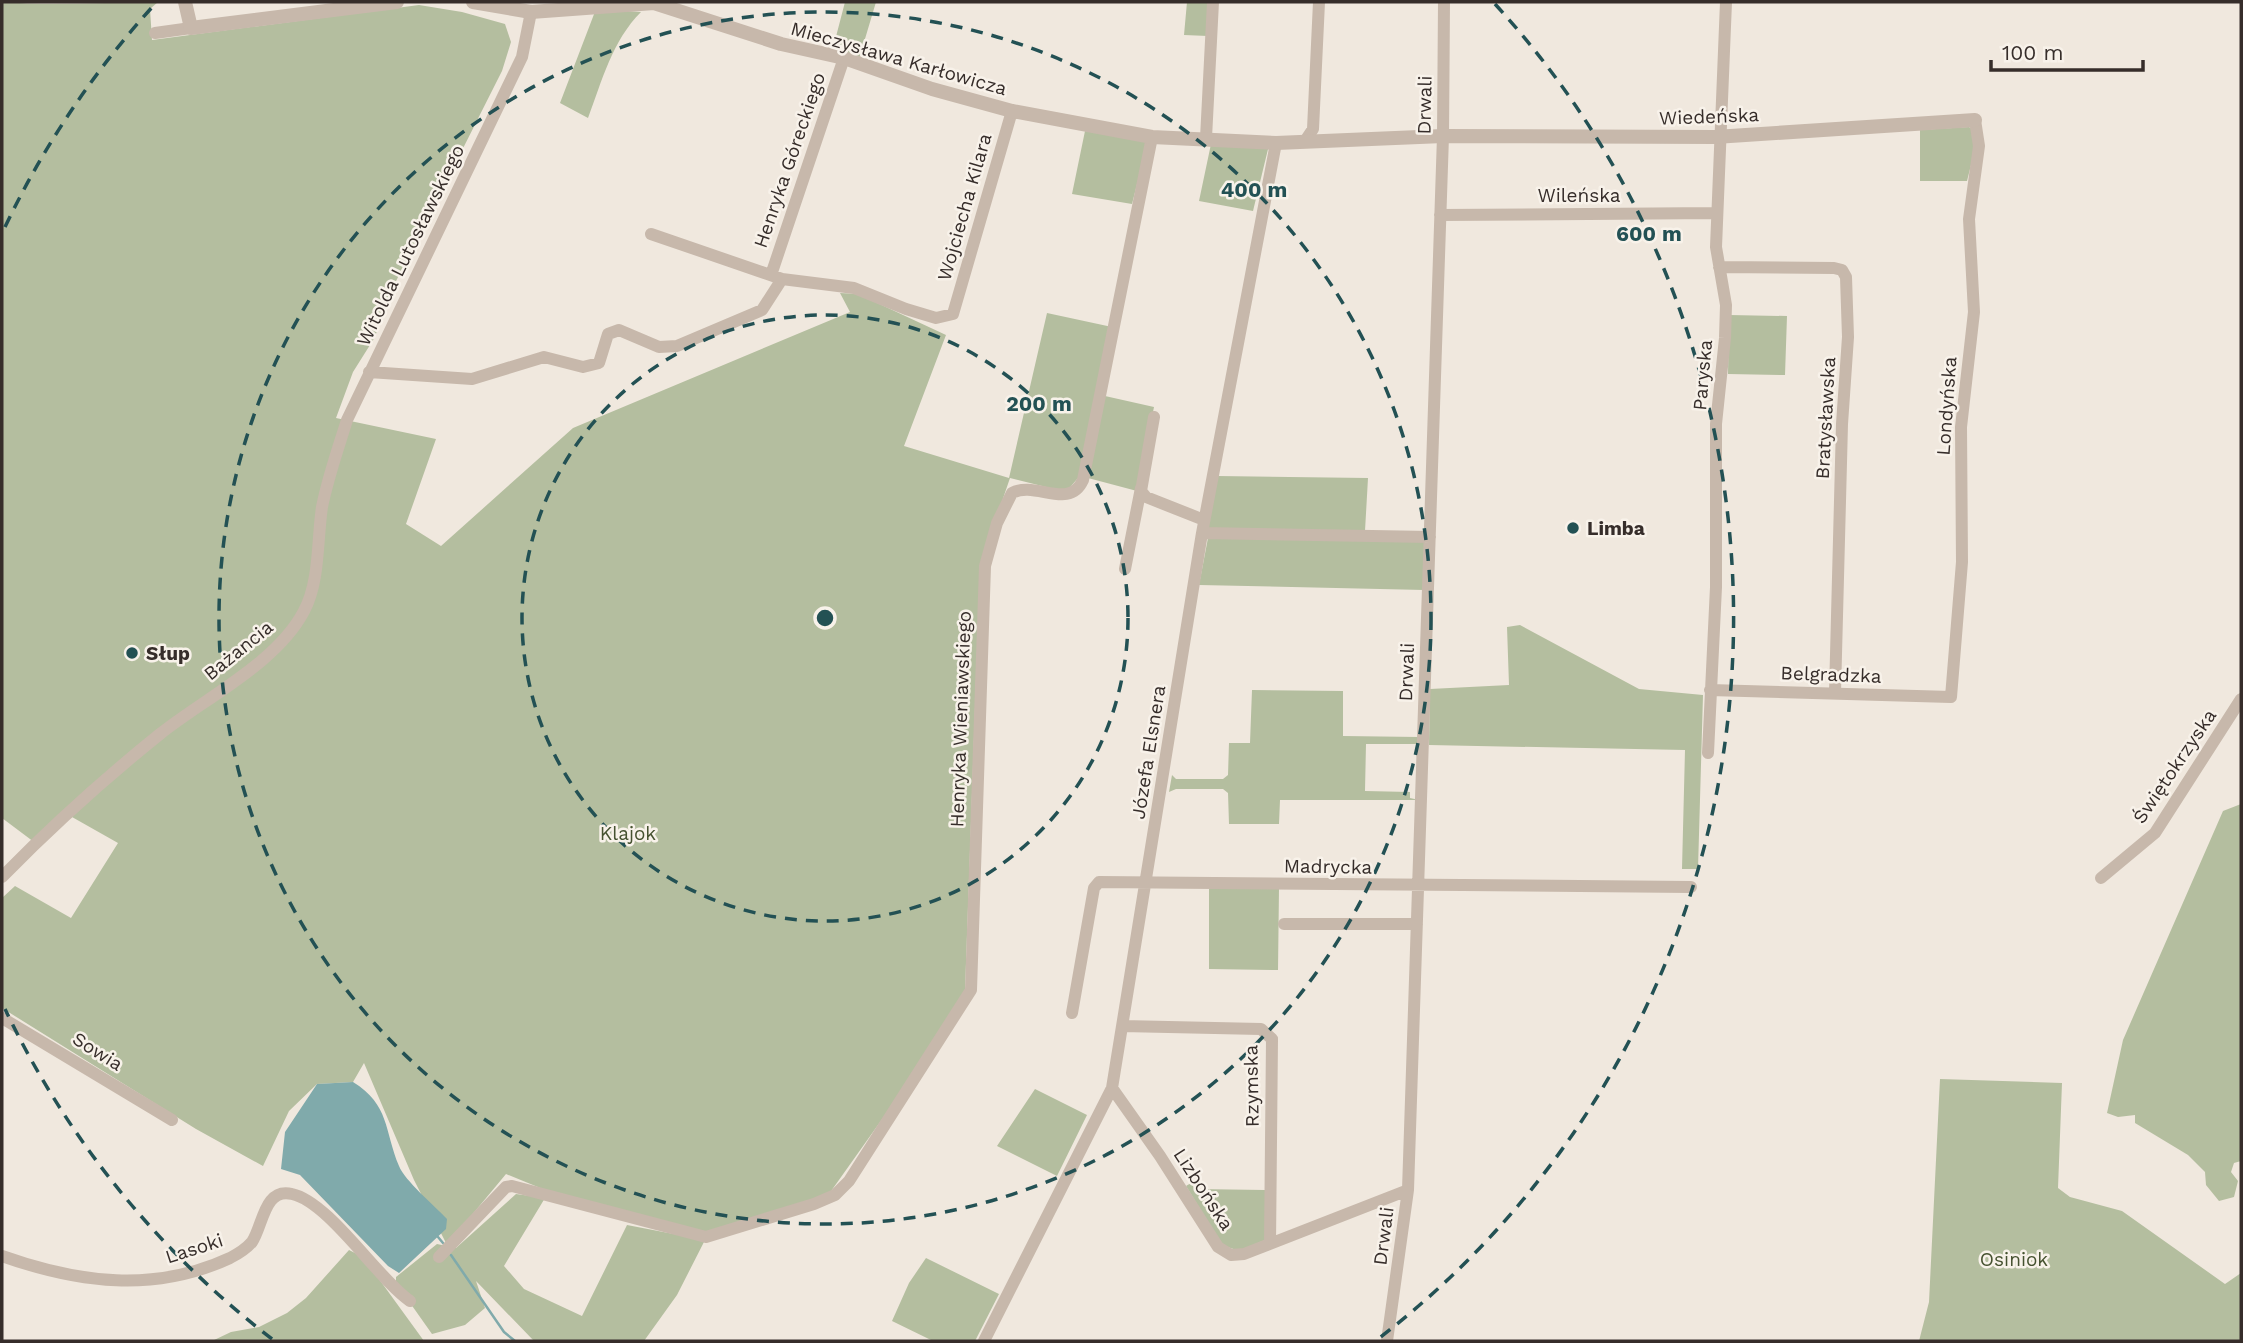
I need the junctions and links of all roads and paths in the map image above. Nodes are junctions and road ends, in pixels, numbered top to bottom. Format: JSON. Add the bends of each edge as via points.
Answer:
{"nodes":[{"id":1,"x":185,"y":2,"type":"edge"},
{"id":2,"x":397,"y":2,"type":"edge"},
{"id":3,"x":473,"y":2,"type":"edge"},
{"id":4,"x":1213,"y":2,"type":"edge"},
{"id":5,"x":1319,"y":2,"type":"edge"},
{"id":6,"x":1444,"y":2,"type":"edge"},
{"id":7,"x":1726,"y":2,"type":"edge"},
{"id":8,"x":531,"y":12,"type":"junction"},
{"id":9,"x":191,"y":28,"type":"junction"},
{"id":10,"x":155,"y":33,"type":"dead end"},
{"id":11,"x":844,"y":58,"type":"junction"},
{"id":12,"x":1012,"y":111,"type":"junction"},
{"id":13,"x":1975,"y":120,"type":"joint"},
{"id":14,"x":1443,"y":136,"type":"junction"},
{"id":15,"x":1152,"y":137,"type":"junction"},
{"id":16,"x":1722,"y":137,"type":"junction"},
{"id":17,"x":1206,"y":138,"type":"junction"},
{"id":18,"x":1305,"y":141,"type":"junction"},
{"id":19,"x":1276,"y":143,"type":"junction"},
{"id":20,"x":1717,"y":213,"type":"junction"},
{"id":21,"x":1440,"y":215,"type":"junction"},
{"id":22,"x":651,"y":234,"type":"dead end"},
{"id":23,"x":1719,"y":267,"type":"junction"},
{"id":24,"x":776,"y":277,"type":"junction"},
{"id":25,"x":953,"y":314,"type":"joint"},
{"id":26,"x":369,"y":372,"type":"junction"},
{"id":27,"x":1154,"y":417,"type":"dead end"},
{"id":28,"x":1141,"y":488,"type":"junction"},
{"id":29,"x":1205,"y":520,"type":"junction"},
{"id":30,"x":1202,"y":533,"type":"junction"},
{"id":31,"x":1430,"y":537,"type":"junction"},
{"id":32,"x":1125,"y":569,"type":"dead end"},
{"id":33,"x":1710,"y":690,"type":"junction"},
{"id":34,"x":1835,"y":693,"type":"junction"},
{"id":35,"x":1951,"y":697,"type":"joint"},
{"id":36,"x":2241,"y":699,"type":"edge"},
{"id":37,"x":1708,"y":753,"type":"dead end"},
{"id":38,"x":2,"y":877,"type":"edge"},
{"id":39,"x":2101,"y":877,"type":"dead end"},
{"id":40,"x":1147,"y":880,"type":"junction"},
{"id":41,"x":1419,"y":886,"type":"junction"},
{"id":42,"x":1691,"y":887,"type":"dead end"},
{"id":43,"x":1284,"y":924,"type":"dead end"},
{"id":44,"x":1418,"y":924,"type":"junction"},
{"id":45,"x":1072,"y":1013,"type":"dead end"},
{"id":46,"x":2,"y":1018,"type":"edge"},
{"id":47,"x":1122,"y":1026,"type":"junction"},
{"id":48,"x":1112,"y":1088,"type":"junction"},
{"id":49,"x":172,"y":1120,"type":"dead end"},
{"id":50,"x":1408,"y":1190,"type":"junction"},
{"id":51,"x":1270,"y":1244,"type":"junction"},
{"id":52,"x":2,"y":1256,"type":"edge"},
{"id":53,"x":439,"y":1257,"type":"dead end"},
{"id":54,"x":410,"y":1301,"type":"dead end"},
{"id":55,"x":984,"y":1341,"type":"edge"},
{"id":56,"x":1387,"y":1341,"type":"edge"}],
"edges":[{"from":1,"to":9,"type":"street"},
{"from":2,"to":9,"type":"street"},
{"from":3,"to":8,"type":"street","name":"Mieczysława Karłowicza"},
{"from":4,"to":17,"type":"street"},
{"from":5,"to":18,"type":"street","via":[[1313,129]]},
{"from":6,"to":14,"type":"street","name":"Drwali"},
{"from":7,"to":16,"type":"street","name":"Paryska"},
{"from":8,"to":11,"type":"street","name":"Mieczysława Karłowicza","via":[[654,3],[781,44]]},
{"from":8,"to":26,"type":"street","name":"Witolda Lutosławskiego","via":[[522,57]]},
{"from":9,"to":10,"type":"street"},
{"from":11,"to":12,"type":"street","name":"Mieczysława Karłowicza"},
{"from":11,"to":24,"type":"street","name":"Henryka Góreckiego"},
{"from":12,"to":15,"type":"street","name":"Mieczysława Karłowicza"},
{"from":12,"to":25,"type":"street","name":"Wojciecha Kilara"},
{"from":13,"to":16,"type":"street","name":"Wiedeńska"},
{"from":13,"to":35,"type":"street","name":"Londyńska","via":[[1979,146],[1969,219],[1974,312],[1961,428],[1962,562]]},
{"from":14,"to":16,"type":"street","name":"Wiedeńska"},
{"from":14,"to":18,"type":"street","name":"Wiedeńska"},
{"from":14,"to":21,"type":"street","name":"Drwali"},
{"from":15,"to":17,"type":"street"},
{"from":15,"to":53,"type":"street","name":"Henryka Wieniawskiego","via":[[1083,480],[1073,493],[1064,495],[1025,489],[1012,493],[997,523],[985,566],[971,989],[940,1040],[849,1181],[835,1195],[706,1237],[512,1186]]},
{"from":16,"to":20,"type":"street","name":"Paryska"},
{"from":17,"to":19,"type":"street"},
{"from":18,"to":19,"type":"street"},
{"from":19,"to":29,"type":"street","name":"Józefa Elsnera"},
{"from":20,"to":21,"type":"street","name":"Wileńska"},
{"from":20,"to":23,"type":"street","name":"Paryska"},
{"from":21,"to":31,"type":"street","name":"Drwali"},
{"from":22,"to":24,"type":"street","name":"Henryka Góreckiego"},
{"from":23,"to":33,"type":"street","name":"Paryska","via":[[1725,316],[1716,424],[1716,587]]},
{"from":23,"to":34,"type":"street","name":"Bratysławska","via":[[1834,268],[1846,277],[1848,337]]},
{"from":24,"to":25,"type":"street","name":"Henryka Góreckiego","via":[[854,288],[923,315]]},
{"from":24,"to":26,"type":"street","name":"Witolda Lutosławskiego","via":[[762,310],[677,346],[659,347],[619,330],[608,334],[599,363],[583,366],[544,357],[472,379]]},
{"from":26,"to":38,"type":"street","name":"Bażancia","via":[[327,481],[313,588],[294,629],[66,811]]},
{"from":27,"to":28,"type":"street"},
{"from":28,"to":29,"type":"street","via":[[1146,496]]},
{"from":28,"to":32,"type":"street"},
{"from":29,"to":30,"type":"street","name":"Józefa Elsnera"},
{"from":30,"to":31,"type":"street"},
{"from":30,"to":40,"type":"street","name":"Józefa Elsnera"},
{"from":31,"to":41,"type":"street","name":"Drwali"},
{"from":33,"to":34,"type":"street","name":"Belgradzka"},
{"from":33,"to":37,"type":"street","name":"Paryska"},
{"from":34,"to":35,"type":"street","name":"Belgradzka"},
{"from":36,"to":39,"type":"street","name":"Świętokrzyska","via":[[2155,833]]},
{"from":40,"to":41,"type":"street","name":"Madrycka"},
{"from":40,"to":45,"type":"street","name":"Madrycka","via":[[1096,884]]},
{"from":40,"to":47,"type":"street","name":"Józefa Elsnera"},
{"from":41,"to":42,"type":"street","name":"Madrycka"},
{"from":41,"to":44,"type":"street","name":"Drwali"},
{"from":43,"to":44,"type":"street"},
{"from":44,"to":50,"type":"street","name":"Drwali"},
{"from":46,"to":49,"type":"street","name":"Sowia"},
{"from":47,"to":48,"type":"street","name":"Józefa Elsnera"},
{"from":47,"to":51,"type":"street","name":"Rzymska","via":[[1261,1029],[1272,1039]]},
{"from":48,"to":51,"type":"street","name":"Lizbońska","via":[[1221,1250],[1238,1255]]},
{"from":48,"to":55,"type":"street","name":"Józefa Elsnera"},
{"from":50,"to":51,"type":"street","name":"Lizbońska"},
{"from":50,"to":56,"type":"street","name":"Drwali"},
{"from":52,"to":54,"type":"street","name":"Lasoki","via":[[97,1280],[131,1283],[166,1278],[242,1252],[269,1203],[291,1193],[330,1220]]}]}
